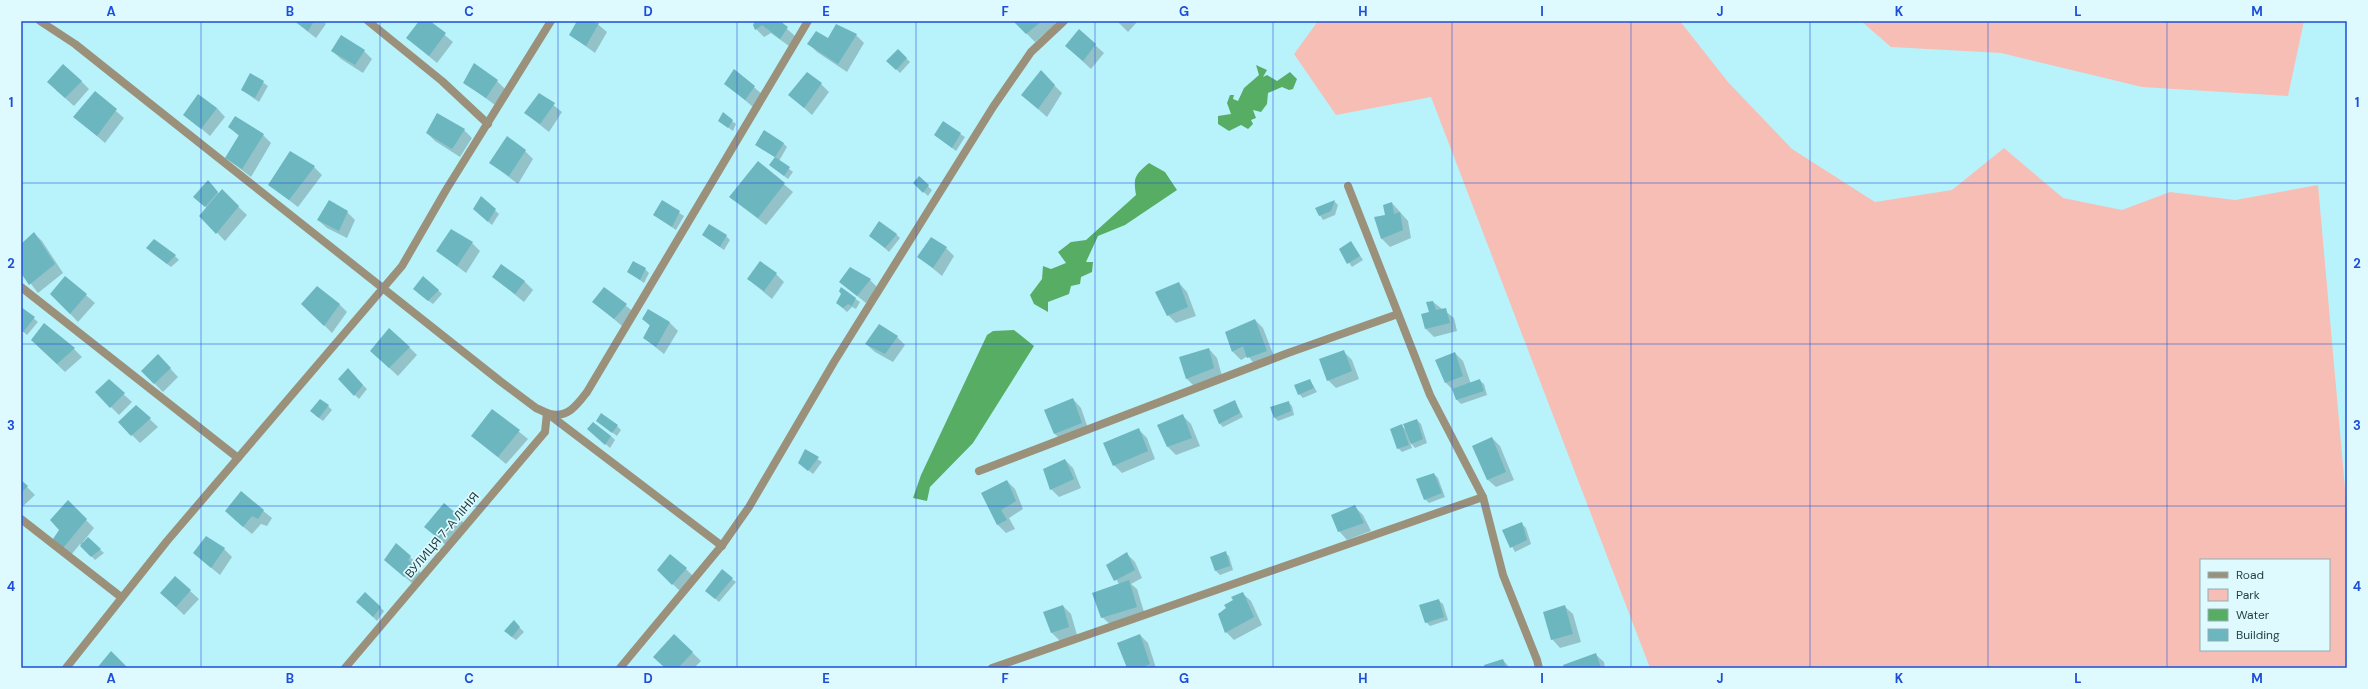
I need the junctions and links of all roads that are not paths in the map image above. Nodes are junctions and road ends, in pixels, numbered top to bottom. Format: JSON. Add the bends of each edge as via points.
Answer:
{"nodes":[{"id":1,"x":40,"y":21,"type":"edge"},
{"id":2,"x":368,"y":21,"type":"edge"},
{"id":3,"x":551,"y":21,"type":"edge"},
{"id":4,"x":808,"y":21,"type":"edge"},
{"id":5,"x":1064,"y":21,"type":"edge"},
{"id":6,"x":488,"y":124,"type":"junction"},
{"id":7,"x":1348,"y":186,"type":"dead end"},
{"id":8,"x":21,"y":287,"type":"edge"},
{"id":9,"x":385,"y":288,"type":"junction"},
{"id":10,"x":1398,"y":314,"type":"junction"},
{"id":11,"x":547,"y":413,"type":"junction"},
{"id":12,"x":238,"y":458,"type":"junction"},
{"id":13,"x":979,"y":471,"type":"dead end"},
{"id":14,"x":1483,"y":497,"type":"junction"},
{"id":15,"x":21,"y":519,"type":"edge"},
{"id":16,"x":722,"y":546,"type":"junction"},
{"id":17,"x":121,"y":597,"type":"junction"},
{"id":18,"x":1539,"y":665,"type":"edge"},
{"id":19,"x":66,"y":668,"type":"edge"},
{"id":20,"x":345,"y":668,"type":"edge"},
{"id":21,"x":620,"y":668,"type":"edge"},
{"id":22,"x":992,"y":668,"type":"edge"}],
"edges":[{"from":1,"to":9,"type":"street","via":[[93,58]]},
{"from":2,"to":6,"type":"street","via":[[442,81]]},
{"from":3,"to":6,"type":"street"},
{"from":4,"to":11,"type":"street","via":[[587,392],[578,404],[566,413],[558,416]]},
{"from":5,"to":16,"type":"street","via":[[1031,52],[997,101],[834,362],[749,507]]},
{"from":6,"to":9,"type":"street","via":[[402,266]]},
{"from":7,"to":10,"type":"street"},
{"from":8,"to":12,"type":"street"},
{"from":9,"to":11,"type":"street","via":[[500,381],[536,408]]},
{"from":9,"to":12,"type":"street"},
{"from":10,"to":13,"type":"street","via":[[1288,353]]},
{"from":10,"to":14,"type":"street","via":[[1430,395]]},
{"from":11,"to":16,"type":"street"},
{"from":11,"to":20,"type":"street","name":"ВУЛИЦЯ 7-А ЛІНІЯ","via":[[545,432]]},
{"from":12,"to":17,"type":"street"},
{"from":14,"to":18,"type":"street","via":[[1504,576]]},
{"from":14,"to":22,"type":"street"},
{"from":15,"to":17,"type":"street"},
{"from":16,"to":21,"type":"street"},
{"from":17,"to":19,"type":"street"}]}
